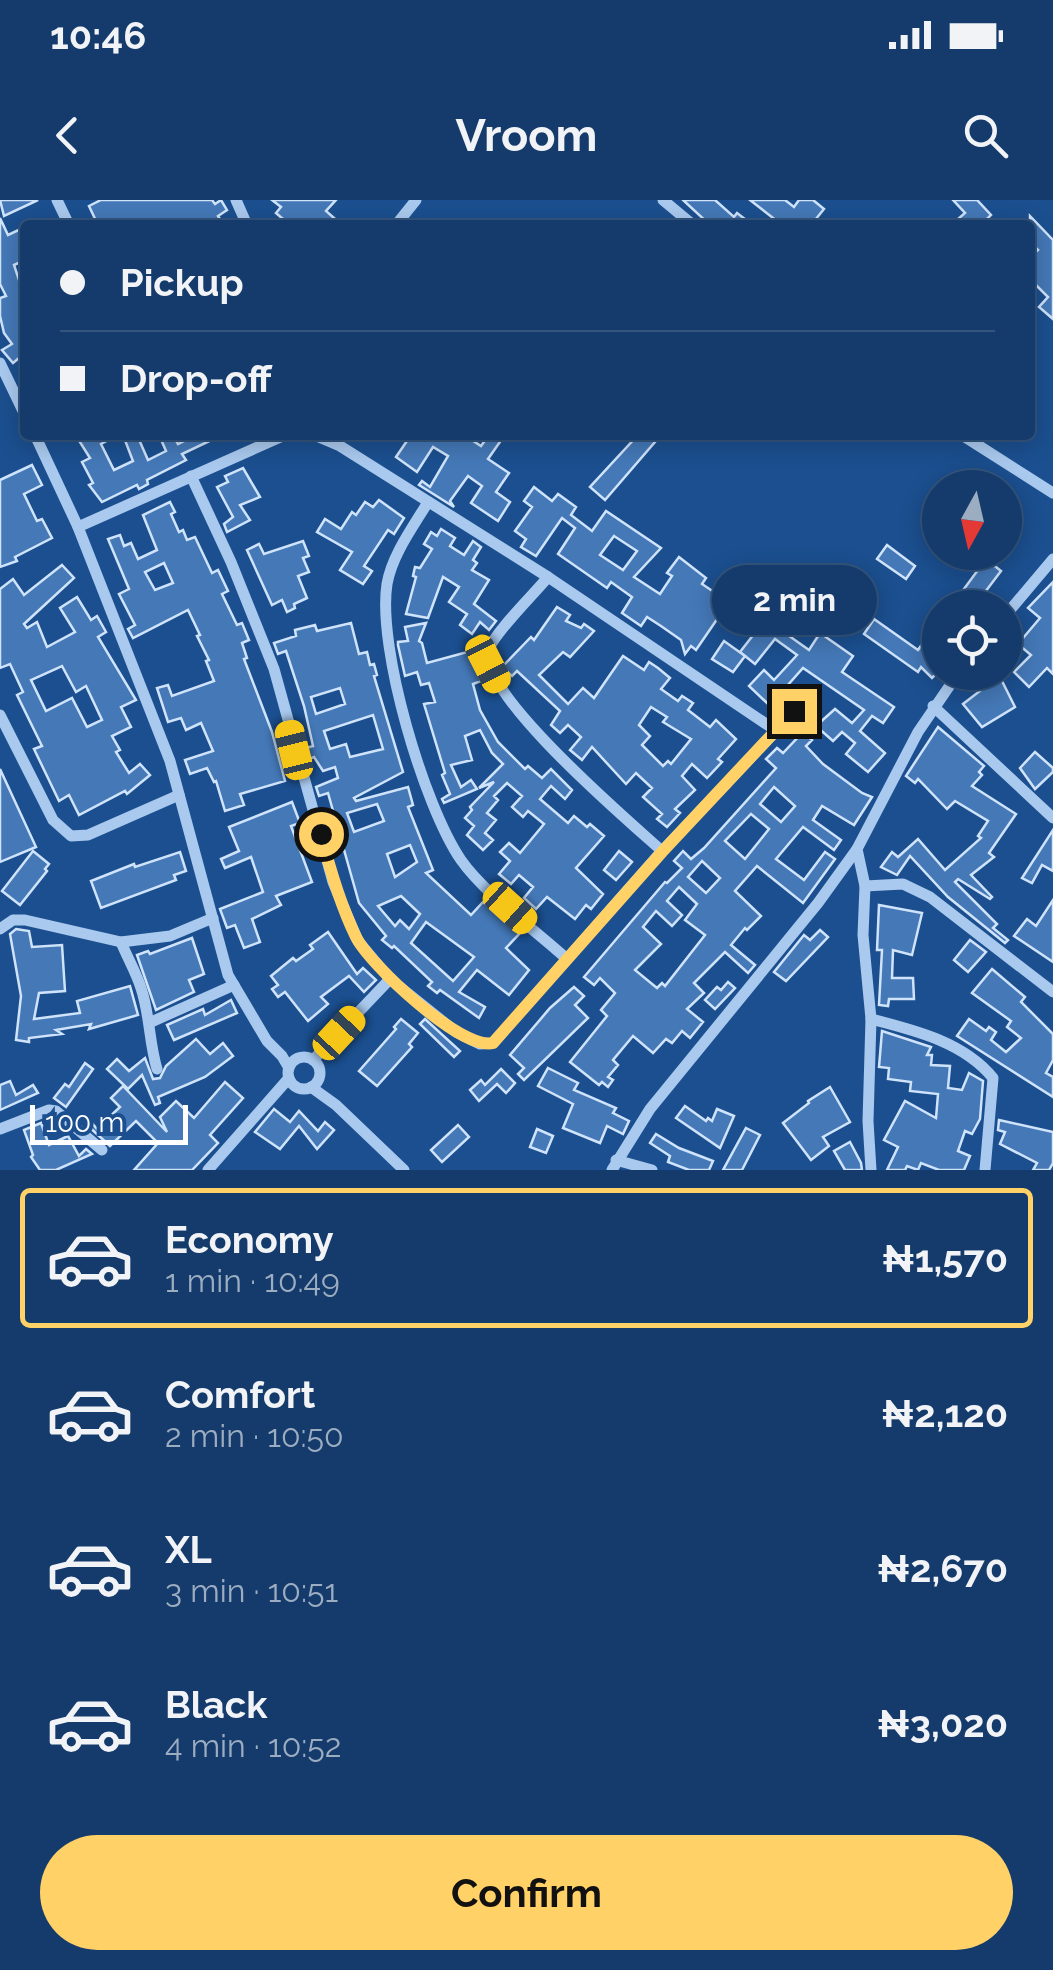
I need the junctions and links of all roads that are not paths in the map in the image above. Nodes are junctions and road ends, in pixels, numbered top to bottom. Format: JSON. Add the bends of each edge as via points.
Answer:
{"nodes":[{"id":1,"x":416,"y":200,"type":"edge"},
{"id":2,"x":663,"y":200,"type":"edge"},
{"id":3,"x":400,"y":220,"type":"edge"},
{"id":4,"x":686,"y":220,"type":"edge"},
{"id":5,"x":0,"y":363,"type":"edge"},
{"id":6,"x":20,"y":404,"type":"edge"},
{"id":7,"x":36,"y":440,"type":"edge"},
{"id":8,"x":268,"y":440,"type":"edge"},
{"id":9,"x":326,"y":440,"type":"edge"},
{"id":10,"x":970,"y":440,"type":"edge"},
{"id":11,"x":191,"y":476,"type":"junction"},
{"id":12,"x":1053,"y":493,"type":"edge"},
{"id":13,"x":428,"y":502,"type":"junction"},
{"id":14,"x":78,"y":527,"type":"junction"},
{"id":15,"x":1053,"y":559,"type":"edge"},
{"id":16,"x":548,"y":577,"type":"junction"},
{"id":17,"x":1022,"y":596,"type":"edge"},
{"id":18,"x":945,"y":690,"type":"edge"},
{"id":19,"x":813,"y":692,"type":"dead end"},
{"id":20,"x":933,"y":706,"type":"junction"},
{"id":21,"x":0,"y":715,"type":"edge"},
{"id":22,"x":775,"y":730,"type":"junction"},
{"id":23,"x":179,"y":795,"type":"junction"},
{"id":24,"x":1053,"y":818,"type":"edge"},
{"id":25,"x":857,"y":849,"type":"junction"},
{"id":26,"x":662,"y":852,"type":"junction"},
{"id":27,"x":865,"y":886,"type":"junction"},
{"id":28,"x":213,"y":918,"type":"junction"},
{"id":29,"x":0,"y":929,"type":"edge"},
{"id":30,"x":120,"y":942,"type":"junction"},
{"id":31,"x":566,"y":959,"type":"junction"},
{"id":32,"x":390,"y":979,"type":"junction"},
{"id":33,"x":234,"y":985,"type":"junction"},
{"id":34,"x":1053,"y":992,"type":"edge"},
{"id":35,"x":871,"y":1019,"type":"junction"},
{"id":36,"x":149,"y":1023,"type":"junction"},
{"id":37,"x":313,"y":1060,"type":"junction"},
{"id":38,"x":157,"y":1069,"type":"dead end"},
{"id":39,"x":320,"y":1074,"type":"junction"},
{"id":40,"x":296,"y":1076,"type":"junction"},
{"id":41,"x":336,"y":1105,"type":"junction"},
{"id":42,"x":0,"y":1130,"type":"edge"},
{"id":43,"x":102,"y":1150,"type":"dead end"},
{"id":44,"x":614,"y":1165,"type":"edge"},
{"id":45,"x":208,"y":1170,"type":"edge"},
{"id":46,"x":404,"y":1170,"type":"edge"},
{"id":47,"x":652,"y":1170,"type":"edge"},
{"id":48,"x":871,"y":1170,"type":"edge"},
{"id":49,"x":985,"y":1170,"type":"edge"}],
"edges":[{"from":1,"to":3,"type":"street"},
{"from":2,"to":4,"type":"street"},
{"from":5,"to":6,"type":"street"},
{"from":7,"to":14,"type":"street"},
{"from":8,"to":11,"type":"street"},
{"from":9,"to":13,"type":"street"},
{"from":10,"to":12,"type":"street"},
{"from":11,"to":14,"type":"street"},
{"from":11,"to":32,"type":"street","via":[[274,669],[332,882],[358,941]]},
{"from":13,"to":16,"type":"street"},
{"from":13,"to":31,"type":"street","via":[[388,580],[389,646],[407,724],[462,862]]},
{"from":14,"to":23,"type":"street"},
{"from":15,"to":17,"type":"street"},
{"from":16,"to":22,"type":"street"},
{"from":16,"to":26,"type":"street","via":[[488,650],[488,664],[554,752]]},
{"from":18,"to":20,"type":"street"},
{"from":19,"to":22,"type":"street"},
{"from":20,"to":24,"type":"street"},
{"from":20,"to":25,"type":"street"},
{"from":21,"to":23,"type":"street","via":[[53,820],[72,836]]},
{"from":22,"to":26,"type":"street"},
{"from":23,"to":28,"type":"street"},
{"from":25,"to":27,"type":"street"},
{"from":25,"to":44,"type":"street","via":[[650,1109]]},
{"from":26,"to":31,"type":"street"},
{"from":27,"to":34,"type":"street","via":[[903,884],[930,897]]},
{"from":27,"to":35,"type":"street"},
{"from":28,"to":30,"type":"street","via":[[170,936]]},
{"from":28,"to":33,"type":"street"},
{"from":29,"to":30,"type":"street","via":[[25,920]]},
{"from":30,"to":36,"type":"street"},
{"from":31,"to":32,"type":"street","via":[[487,1045],[456,1032]]},
{"from":32,"to":37,"type":"street"},
{"from":33,"to":36,"type":"street"},
{"from":33,"to":40,"type":"street"},
{"from":35,"to":48,"type":"street"},
{"from":35,"to":49,"type":"street","via":[[955,1048],[994,1078]]},
{"from":36,"to":38,"type":"street"},
{"from":37,"to":39,"type":"street"},
{"from":37,"to":40,"type":"street"},
{"from":39,"to":40,"type":"street"},
{"from":39,"to":41,"type":"street"},
{"from":40,"to":41,"type":"street"},
{"from":40,"to":45,"type":"street"},
{"from":41,"to":46,"type":"street"},
{"from":42,"to":43,"type":"street","via":[[56,1111]]},
{"from":44,"to":47,"type":"street"}]}
